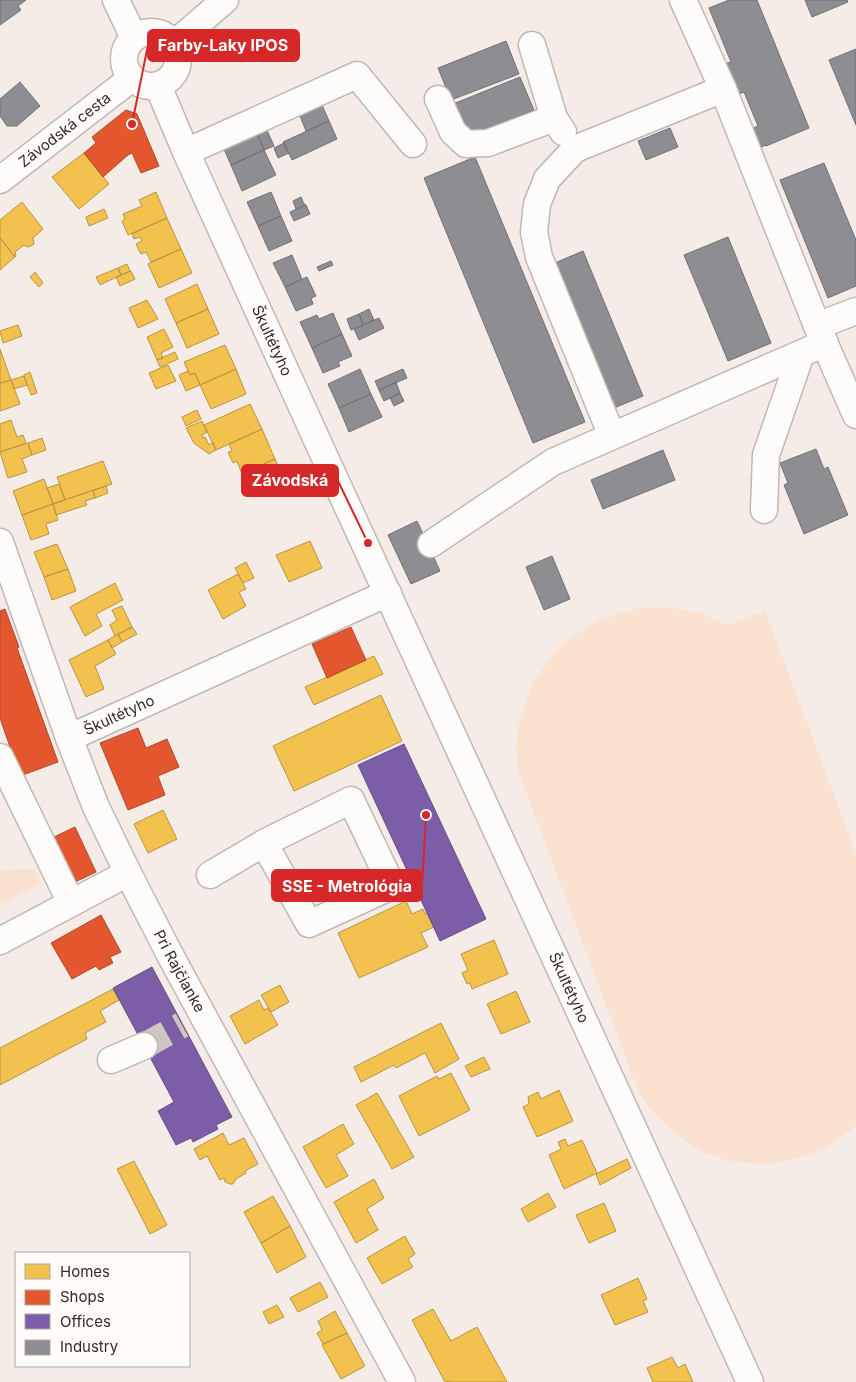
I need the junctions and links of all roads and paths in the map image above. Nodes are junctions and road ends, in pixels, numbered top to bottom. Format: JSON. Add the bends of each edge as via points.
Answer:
{"nodes":[{"id":1,"x":116,"y":0,"type":"edge"},
{"id":2,"x":226,"y":0,"type":"edge"},
{"id":3,"x":684,"y":0,"type":"edge"},
{"id":4,"x":134,"y":38,"type":"junction"},
{"id":5,"x":174,"y":44,"type":"junction"},
{"id":6,"x":532,"y":45,"type":"dead end"},
{"id":7,"x":132,"y":78,"type":"junction"},
{"id":8,"x":158,"y":86,"type":"junction"},
{"id":9,"x":723,"y":89,"type":"junction"},
{"id":10,"x":438,"y":99,"type":"dead end"},
{"id":11,"x":554,"y":118,"type":"junction"},
{"id":12,"x":413,"y":144,"type":"dead end"},
{"id":13,"x":575,"y":149,"type":"junction"},
{"id":14,"x":186,"y":152,"type":"junction"},
{"id":15,"x":0,"y":180,"type":"edge"},
{"id":16,"x":856,"y":311,"type":"edge"},
{"id":17,"x":821,"y":335,"type":"junction"},
{"id":18,"x":802,"y":354,"type":"junction"},
{"id":19,"x":856,"y":415,"type":"edge"},
{"id":20,"x":612,"y":436,"type":"junction"},
{"id":21,"x":764,"y":510,"type":"dead end"},
{"id":22,"x":0,"y":542,"type":"edge"},
{"id":23,"x":431,"y":544,"type":"dead end"},
{"id":24,"x":388,"y":593,"type":"junction"},
{"id":25,"x":69,"y":738,"type":"junction"},
{"id":26,"x":0,"y":757,"type":"edge"},
{"id":27,"x":264,"y":843,"type":"junction"},
{"id":28,"x":128,"y":873,"type":"junction"},
{"id":29,"x":210,"y":875,"type":"dead end"},
{"id":30,"x":71,"y":904,"type":"junction"},
{"id":31,"x":0,"y":941,"type":"edge"},
{"id":32,"x":144,"y":1046,"type":"tunnel mouth"},
{"id":33,"x":111,"y":1060,"type":"dead end"},
{"id":34,"x":402,"y":1382,"type":"edge"},
{"id":35,"x":750,"y":1382,"type":"edge"}],
"edges":[{"from":1,"to":4,"type":"street"},
{"from":2,"to":5,"type":"street"},
{"from":3,"to":9,"type":"street"},
{"from":4,"to":5,"type":"street","via":[[155,32]]},
{"from":4,"to":7,"type":"street","via":[[124,58]]},
{"from":5,"to":8,"type":"street","via":[[179,60],[177,69],[173,76]]},
{"from":6,"to":11,"type":"street"},
{"from":7,"to":8,"type":"street","via":[[140,84]]},
{"from":7,"to":15,"type":"street","name":"Závodská cesta"},
{"from":8,"to":14,"type":"street","name":"Škultétyho"},
{"from":9,"to":13,"type":"street"},
{"from":9,"to":17,"type":"street"},
{"from":10,"to":11,"type":"street","via":[[452,132],[466,144],[488,144]]},
{"from":11,"to":13,"type":"street"},
{"from":12,"to":14,"type":"street","via":[[357,75]]},
{"from":13,"to":20,"type":"street","via":[[547,179],[537,204],[534,232],[539,257]]},
{"from":14,"to":24,"type":"street","name":"Škultétyho"},
{"from":16,"to":17,"type":"street"},
{"from":17,"to":18,"type":"street"},
{"from":17,"to":19,"type":"street"},
{"from":18,"to":20,"type":"street"},
{"from":18,"to":21,"type":"street","via":[[766,455]]},
{"from":20,"to":23,"type":"street","via":[[553,462]]},
{"from":22,"to":25,"type":"street","name":"Pri Rajčianke"},
{"from":24,"to":25,"type":"street","name":"Škultétyho"},
{"from":24,"to":35,"type":"street","name":"Škultétyho"},
{"from":25,"to":28,"type":"street","name":"Pri Rajčianke"},
{"from":26,"to":30,"type":"street"},
{"from":27,"to":27,"type":"street","via":[[309,924],[392,886],[351,800]]},
{"from":27,"to":29,"type":"street"},
{"from":28,"to":30,"type":"street"},
{"from":28,"to":34,"type":"street","name":"Pri Rajčianke","via":[[192,1020]]},
{"from":30,"to":31,"type":"street"},
{"from":32,"to":33,"type":"street"}]}
